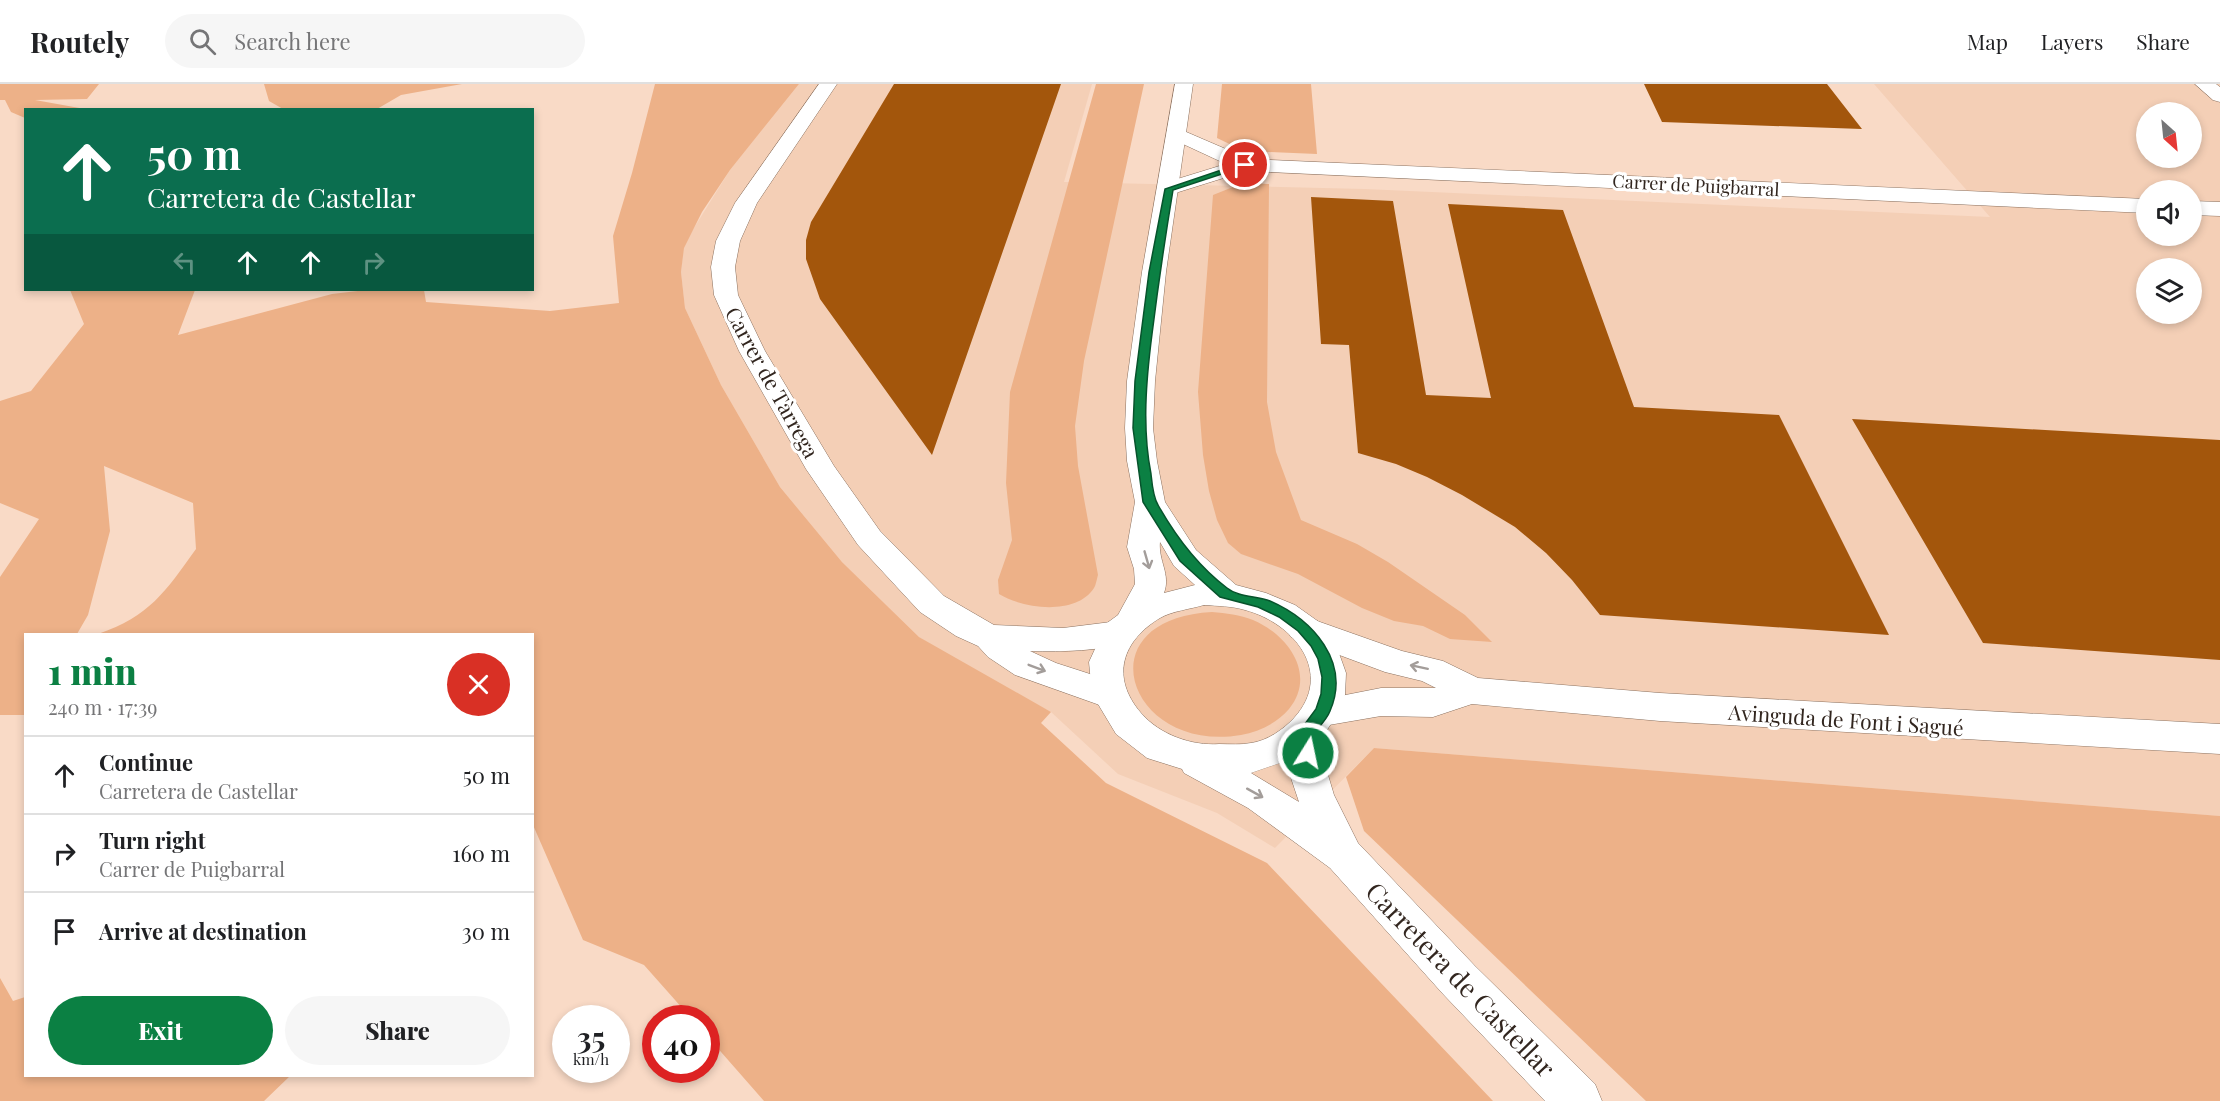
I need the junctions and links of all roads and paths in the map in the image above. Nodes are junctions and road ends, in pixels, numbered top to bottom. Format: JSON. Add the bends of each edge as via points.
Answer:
{"nodes":[{"id":1,"x":828,"y":84,"type":"edge"},
{"id":2,"x":1184,"y":84,"type":"edge"},
{"id":3,"x":2204,"y":84,"type":"edge"},
{"id":4,"x":2220,"y":96,"type":"edge"},
{"id":5,"x":1177,"y":135,"type":"junction"},
{"id":6,"x":1245,"y":165,"type":"junction"},
{"id":7,"x":1169,"y":189,"type":"junction"},
{"id":8,"x":2136,"y":206,"type":"edge"},
{"id":9,"x":2202,"y":208,"type":"edge"},
{"id":10,"x":2220,"y":209,"type":"edge"},
{"id":11,"x":1150,"y":502,"type":"junction"},
{"id":12,"x":1225,"y":594,"type":"junction"},
{"id":13,"x":1126,"y":625,"type":"junction"},
{"id":14,"x":1303,"y":628,"type":"junction"},
{"id":15,"x":990,"y":637,"type":"junction"},
{"id":16,"x":1472,"y":691,"type":"junction"},
{"id":17,"x":1108,"y":694,"type":"junction"},
{"id":18,"x":1315,"y":722,"type":"junction"},
{"id":19,"x":2220,"y":739,"type":"edge"},
{"id":20,"x":1184,"y":756,"type":"junction"},
{"id":21,"x":1344,"y":856,"type":"junction"},
{"id":22,"x":1578,"y":1101,"type":"edge"}],
"edges":[{"from":1,"to":15,"type":"street","name":"Carrer de Tàrrega","via":[[735,224],[725,254],[726,295],[752,351],[815,459],[869,538],[932,604]]},
{"from":2,"to":5,"type":"street"},
{"from":3,"to":4,"type":"street"},
{"from":5,"to":6,"type":"street","name":"Carrer de Puigbarral"},
{"from":5,"to":7,"type":"street"},
{"from":6,"to":7,"type":"street","name":"Carrer de Puigbarral"},
{"from":6,"to":8,"type":"street","name":"Carrer de Puigbarral"},
{"from":7,"to":11,"type":"street","via":[[1141,381],[1139,428]]},
{"from":9,"to":10,"type":"street"},
{"from":11,"to":12,"type":"street","via":[[1185,558]]},
{"from":11,"to":13,"type":"street","one_way":true,"via":[[1143,547],[1151,584]]},
{"from":12,"to":13,"type":"street","via":[[1169,600],[1150,607]]},
{"from":12,"to":14,"type":"street","via":[[1262,603]]},
{"from":13,"to":15,"type":"street","name":"Carrer de Tàrrega","via":[[1063,640]]},
{"from":13,"to":17,"type":"street","via":[[1111,644],[1104,669]]},
{"from":16,"to":14,"type":"street","name":"Avinguda de Font i Sagué","one_way":true,"via":[[1431,670],[1397,663]]},
{"from":14,"to":18,"type":"street","via":[[1325,659],[1329,677],[1329,694]]},
{"from":15,"to":17,"type":"street","name":"Carrer de Tàrrega","one_way":true,"via":[[999,649],[1018,661]]},
{"from":16,"to":18,"type":"street","name":"Avinguda de Font i Sagué","via":[[1433,703],[1381,702]]},
{"from":16,"to":19,"type":"street","name":"Avinguda de Font i Sagué","via":[[1767,714]]},
{"from":17,"to":20,"type":"street","via":[[1136,731],[1150,742]]},
{"from":18,"to":20,"type":"street","via":[[1291,743],[1252,758],[1207,760]]},
{"from":18,"to":21,"type":"street","name":"Carretera de Castellar","via":[[1309,774]]},
{"from":20,"to":21,"type":"street","name":"Carretera de Castellar","one_way":true,"via":[[1262,797]]},
{"from":21,"to":22,"type":"street","name":"Carretera de Castellar"}]}
